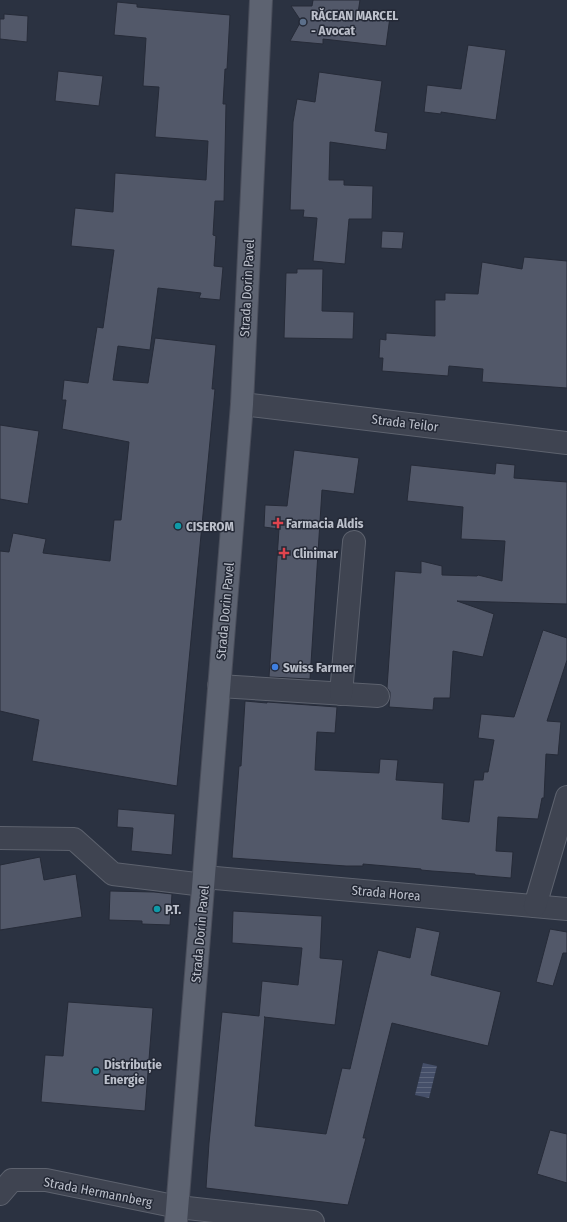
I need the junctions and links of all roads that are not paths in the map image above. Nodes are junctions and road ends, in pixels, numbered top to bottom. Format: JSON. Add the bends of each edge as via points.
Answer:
{"nodes":[{"id":1,"x":257,"y":0,"type":"edge"},
{"id":2,"x":242,"y":404,"type":"junction"},
{"id":3,"x":567,"y":443,"type":"edge"},
{"id":4,"x":354,"y":542,"type":"dead end"},
{"id":5,"x":220,"y":686,"type":"junction"},
{"id":6,"x":341,"y":694,"type":"junction"},
{"id":7,"x":378,"y":696,"type":"dead end"},
{"id":8,"x":567,"y":797,"type":"edge"},
{"id":9,"x":0,"y":838,"type":"edge"},
{"id":10,"x":204,"y":881,"type":"junction"},
{"id":11,"x":534,"y":906,"type":"junction"},
{"id":12,"x":567,"y":909,"type":"edge"},
{"id":13,"x":4,"y":1184,"type":"edge"},
{"id":14,"x":177,"y":1215,"type":"edge"},
{"id":15,"x":313,"y":1222,"type":"edge"}],
"edges":[{"from":1,"to":2,"type":"main road","name":"Strada Dorin Pavel"},
{"from":2,"to":3,"type":"street","name":"Strada Teilor"},
{"from":2,"to":5,"type":"main road","name":"Strada Dorin Pavel"},
{"from":4,"to":6,"type":"street"},
{"from":5,"to":6,"type":"street"},
{"from":5,"to":10,"type":"main road","name":"Strada Dorin Pavel"},
{"from":6,"to":7,"type":"street"},
{"from":8,"to":11,"type":"street"},
{"from":9,"to":10,"type":"street","name":"Strada Horea","via":[[74,839],[113,874]]},
{"from":10,"to":11,"type":"street","name":"Strada Horea"},
{"from":10,"to":14,"type":"main road","name":"Strada Dorin Pavel"},
{"from":11,"to":12,"type":"street","name":"Strada Horea"},
{"from":13,"to":14,"type":"street","name":"Strada Hermannberg","via":[[46,1180]]},
{"from":14,"to":15,"type":"street","name":"Strada Hermannberg"}]}
